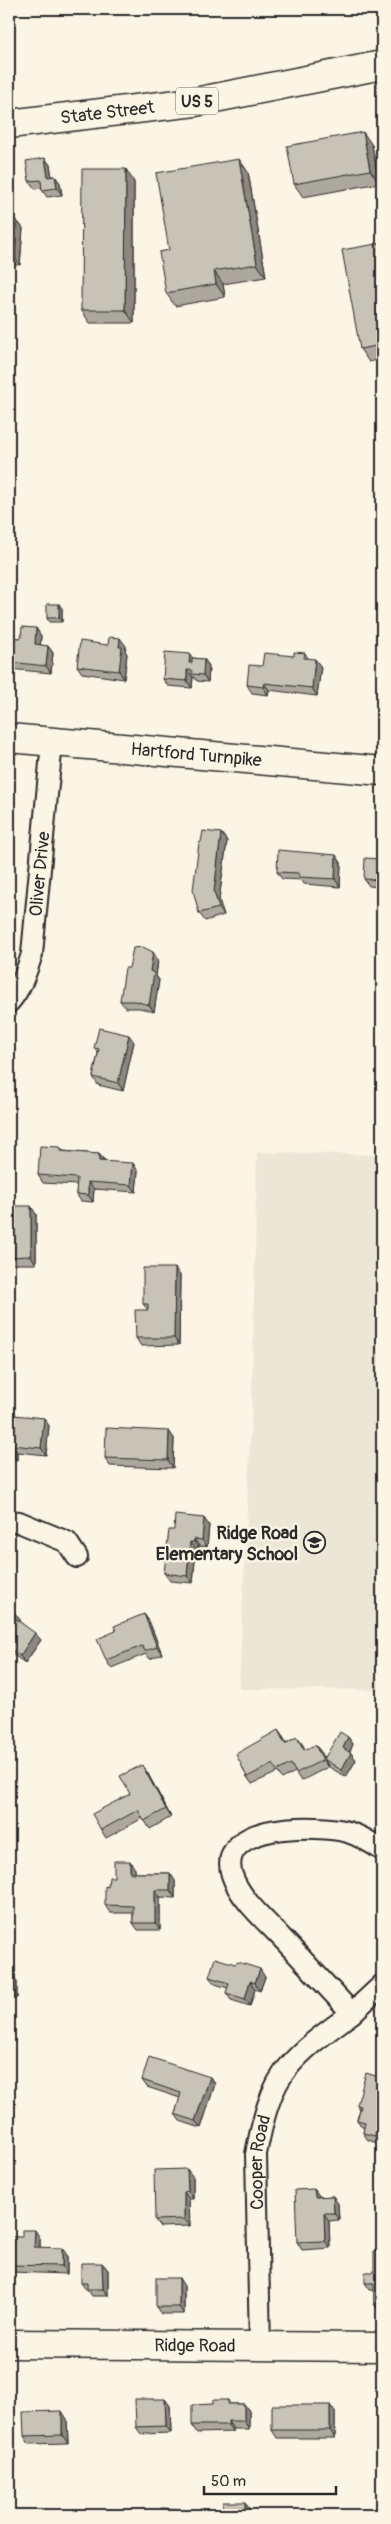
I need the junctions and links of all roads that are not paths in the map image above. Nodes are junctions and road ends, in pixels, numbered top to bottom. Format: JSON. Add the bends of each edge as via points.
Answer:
{"nodes":[{"id":1,"x":382,"y":64,"type":"edge"},
{"id":2,"x":9,"y":124,"type":"edge"},
{"id":3,"x":9,"y":738,"type":"edge"},
{"id":4,"x":52,"y":742,"type":"junction"},
{"id":5,"x":382,"y":772,"type":"edge"},
{"id":6,"x":9,"y":1002,"type":"edge"},
{"id":7,"x":9,"y":1521,"type":"edge"},
{"id":8,"x":77,"y":1557,"type":"dead end"},
{"id":9,"x":382,"y":1850,"type":"edge"},
{"id":10,"x":382,"y":1985,"type":"edge"},
{"id":11,"x":352,"y":2013,"type":"junction"},
{"id":12,"x":9,"y":2344,"type":"edge"},
{"id":13,"x":260,"y":2347,"type":"junction"},
{"id":14,"x":382,"y":2347,"type":"edge"}],
"edges":[{"from":1,"to":2,"type":"main road","name":"State Street","number":"US 5","via":[[195,102]]},
{"from":3,"to":4,"type":"main road","name":"Hartford Turnpike"},
{"from":4,"to":5,"type":"main road","name":"Hartford Turnpike"},
{"from":4,"to":6,"type":"street","name":"Oliver Drive","via":[[32,954]]},
{"from":7,"to":8,"type":"street","via":[[20,1522],[67,1542]]},
{"from":9,"to":11,"type":"street","via":[[362,1838],[335,1830],[277,1829],[248,1839],[236,1850],[231,1861],[234,1880],[255,1909]]},
{"from":10,"to":11,"type":"street","name":"Cooper Road"},
{"from":11,"to":13,"type":"street","name":"Cooper Road","via":[[289,2065],[278,2082],[261,2128],[256,2154]]},
{"from":12,"to":13,"type":"main road","name":"Ridge Road"},
{"from":13,"to":14,"type":"main road","name":"Ridge Road"}]}
